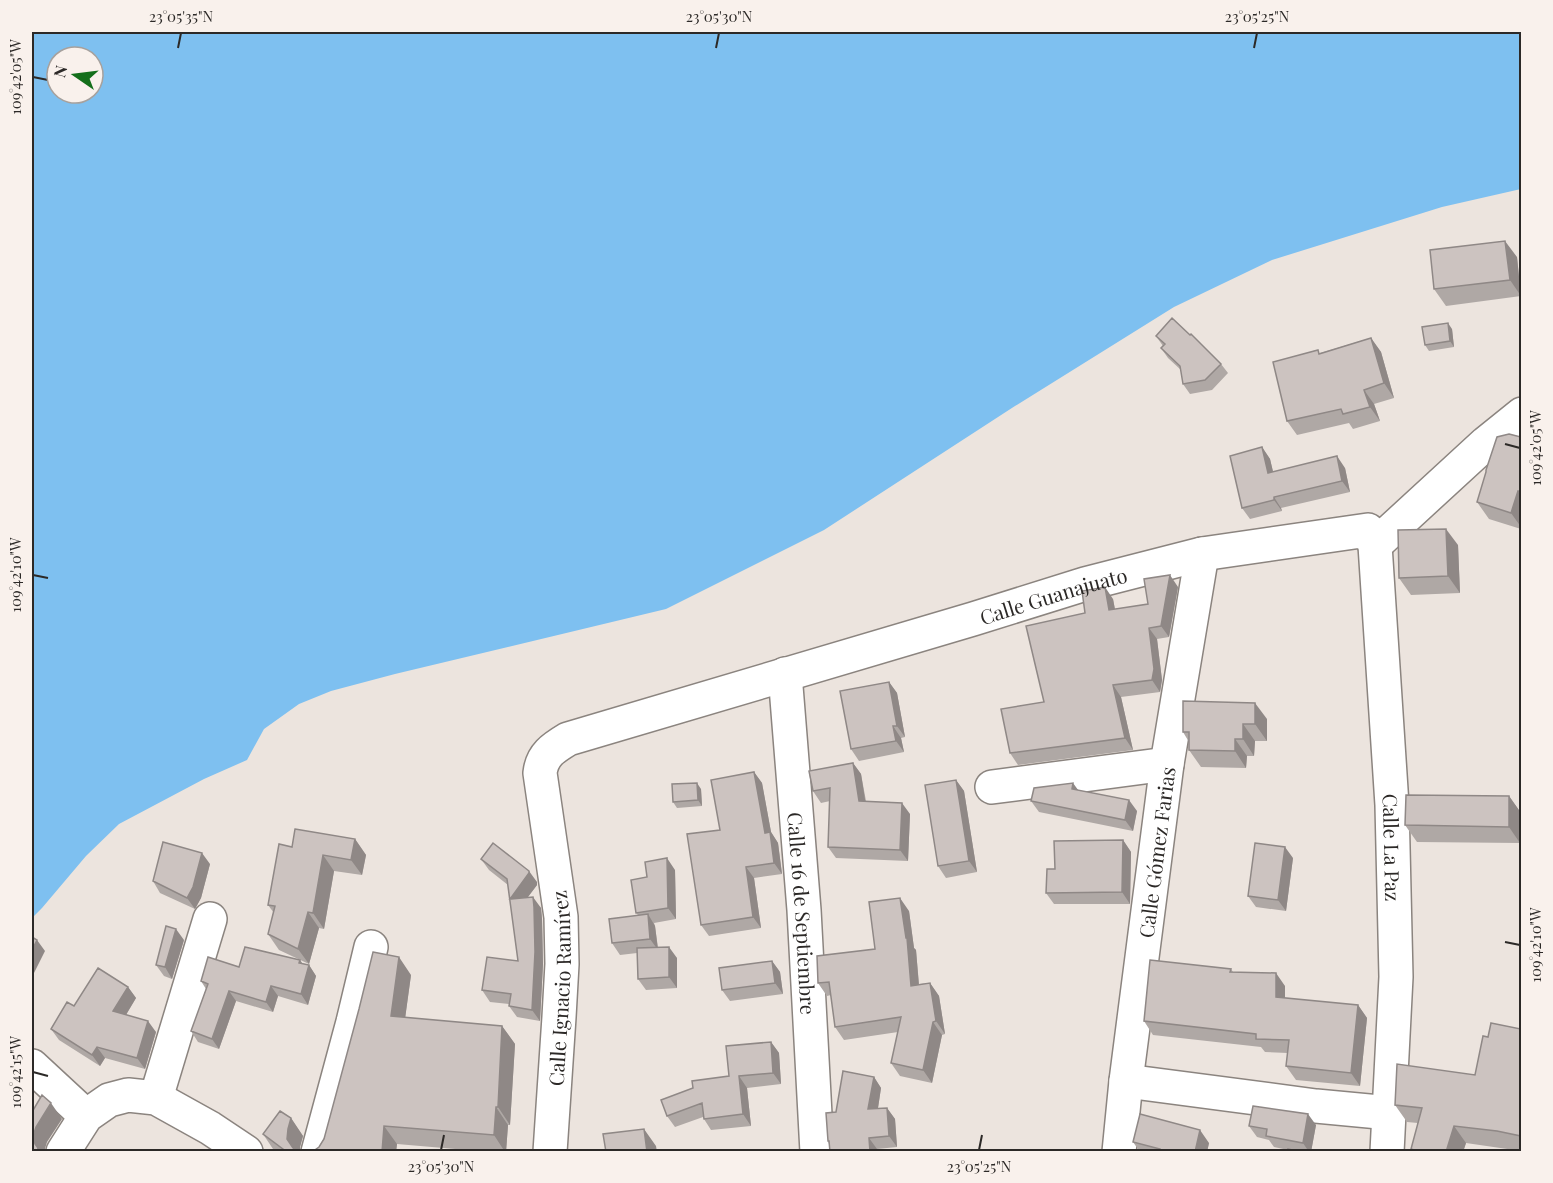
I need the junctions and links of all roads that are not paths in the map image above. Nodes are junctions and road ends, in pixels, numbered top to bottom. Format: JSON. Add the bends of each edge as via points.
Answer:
{"nodes":[{"id":1,"x":1521,"y":414,"type":"edge"},
{"id":2,"x":1375,"y":544,"type":"junction"},
{"id":3,"x":1202,"y":554,"type":"junction"},
{"id":4,"x":785,"y":674,"type":"junction"},
{"id":5,"x":544,"y":756,"type":"joint"},
{"id":6,"x":1167,"y":764,"type":"junction"},
{"id":7,"x":992,"y":787,"type":"dead end"},
{"id":8,"x":210,"y":919,"type":"dead end"},
{"id":9,"x":371,"y":947,"type":"dead end"},
{"id":10,"x":32,"y":1066,"type":"edge"},
{"id":11,"x":1126,"y":1081,"type":"junction"},
{"id":12,"x":156,"y":1098,"type":"junction"},
{"id":13,"x":1390,"y":1113,"type":"junction"},
{"id":14,"x":86,"y":1116,"type":"junction"},
{"id":15,"x":210,"y":1140,"type":"edge"},
{"id":16,"x":63,"y":1152,"type":"edge"},
{"id":17,"x":246,"y":1152,"type":"edge"},
{"id":18,"x":318,"y":1152,"type":"edge"},
{"id":19,"x":550,"y":1152,"type":"edge"},
{"id":20,"x":817,"y":1152,"type":"edge"},
{"id":21,"x":1119,"y":1152,"type":"edge"},
{"id":22,"x":1387,"y":1152,"type":"edge"}],
"edges":[{"from":1,"to":2,"type":"street"},
{"from":2,"to":3,"type":"street","name":"Calle Guanajuato","via":[[1368,530]]},
{"from":2,"to":13,"type":"street","name":"Calle La Paz","via":[[1393,828],[1396,976]]},
{"from":3,"to":4,"type":"street","name":"Calle Guanajuato","via":[[1085,584]]},
{"from":3,"to":6,"type":"street","name":"Calle Gómez Farias"},
{"from":4,"to":5,"type":"street","name":"Calle Guanajuato","via":[[568,739]]},
{"from":4,"to":20,"type":"street","name":"Calle 16 de Septiembre","via":[[804,910]]},
{"from":5,"to":19,"type":"street","name":"Calle Ignacio Ramírez","via":[[540,773],[561,917],[562,964]]},
{"from":6,"to":7,"type":"street"},
{"from":6,"to":11,"type":"street","name":"Calle Gómez Farias"},
{"from":8,"to":12,"type":"street"},
{"from":9,"to":18,"type":"street"},
{"from":10,"to":14,"type":"street"},
{"from":11,"to":13,"type":"street"},
{"from":11,"to":21,"type":"street","name":"Calle Gómez Farias"},
{"from":12,"to":14,"type":"street","via":[[128,1095],[109,1100]]},
{"from":12,"to":15,"type":"street"},
{"from":13,"to":22,"type":"street","name":"Calle La Paz"},
{"from":14,"to":16,"type":"street"},
{"from":15,"to":17,"type":"street"}]}
